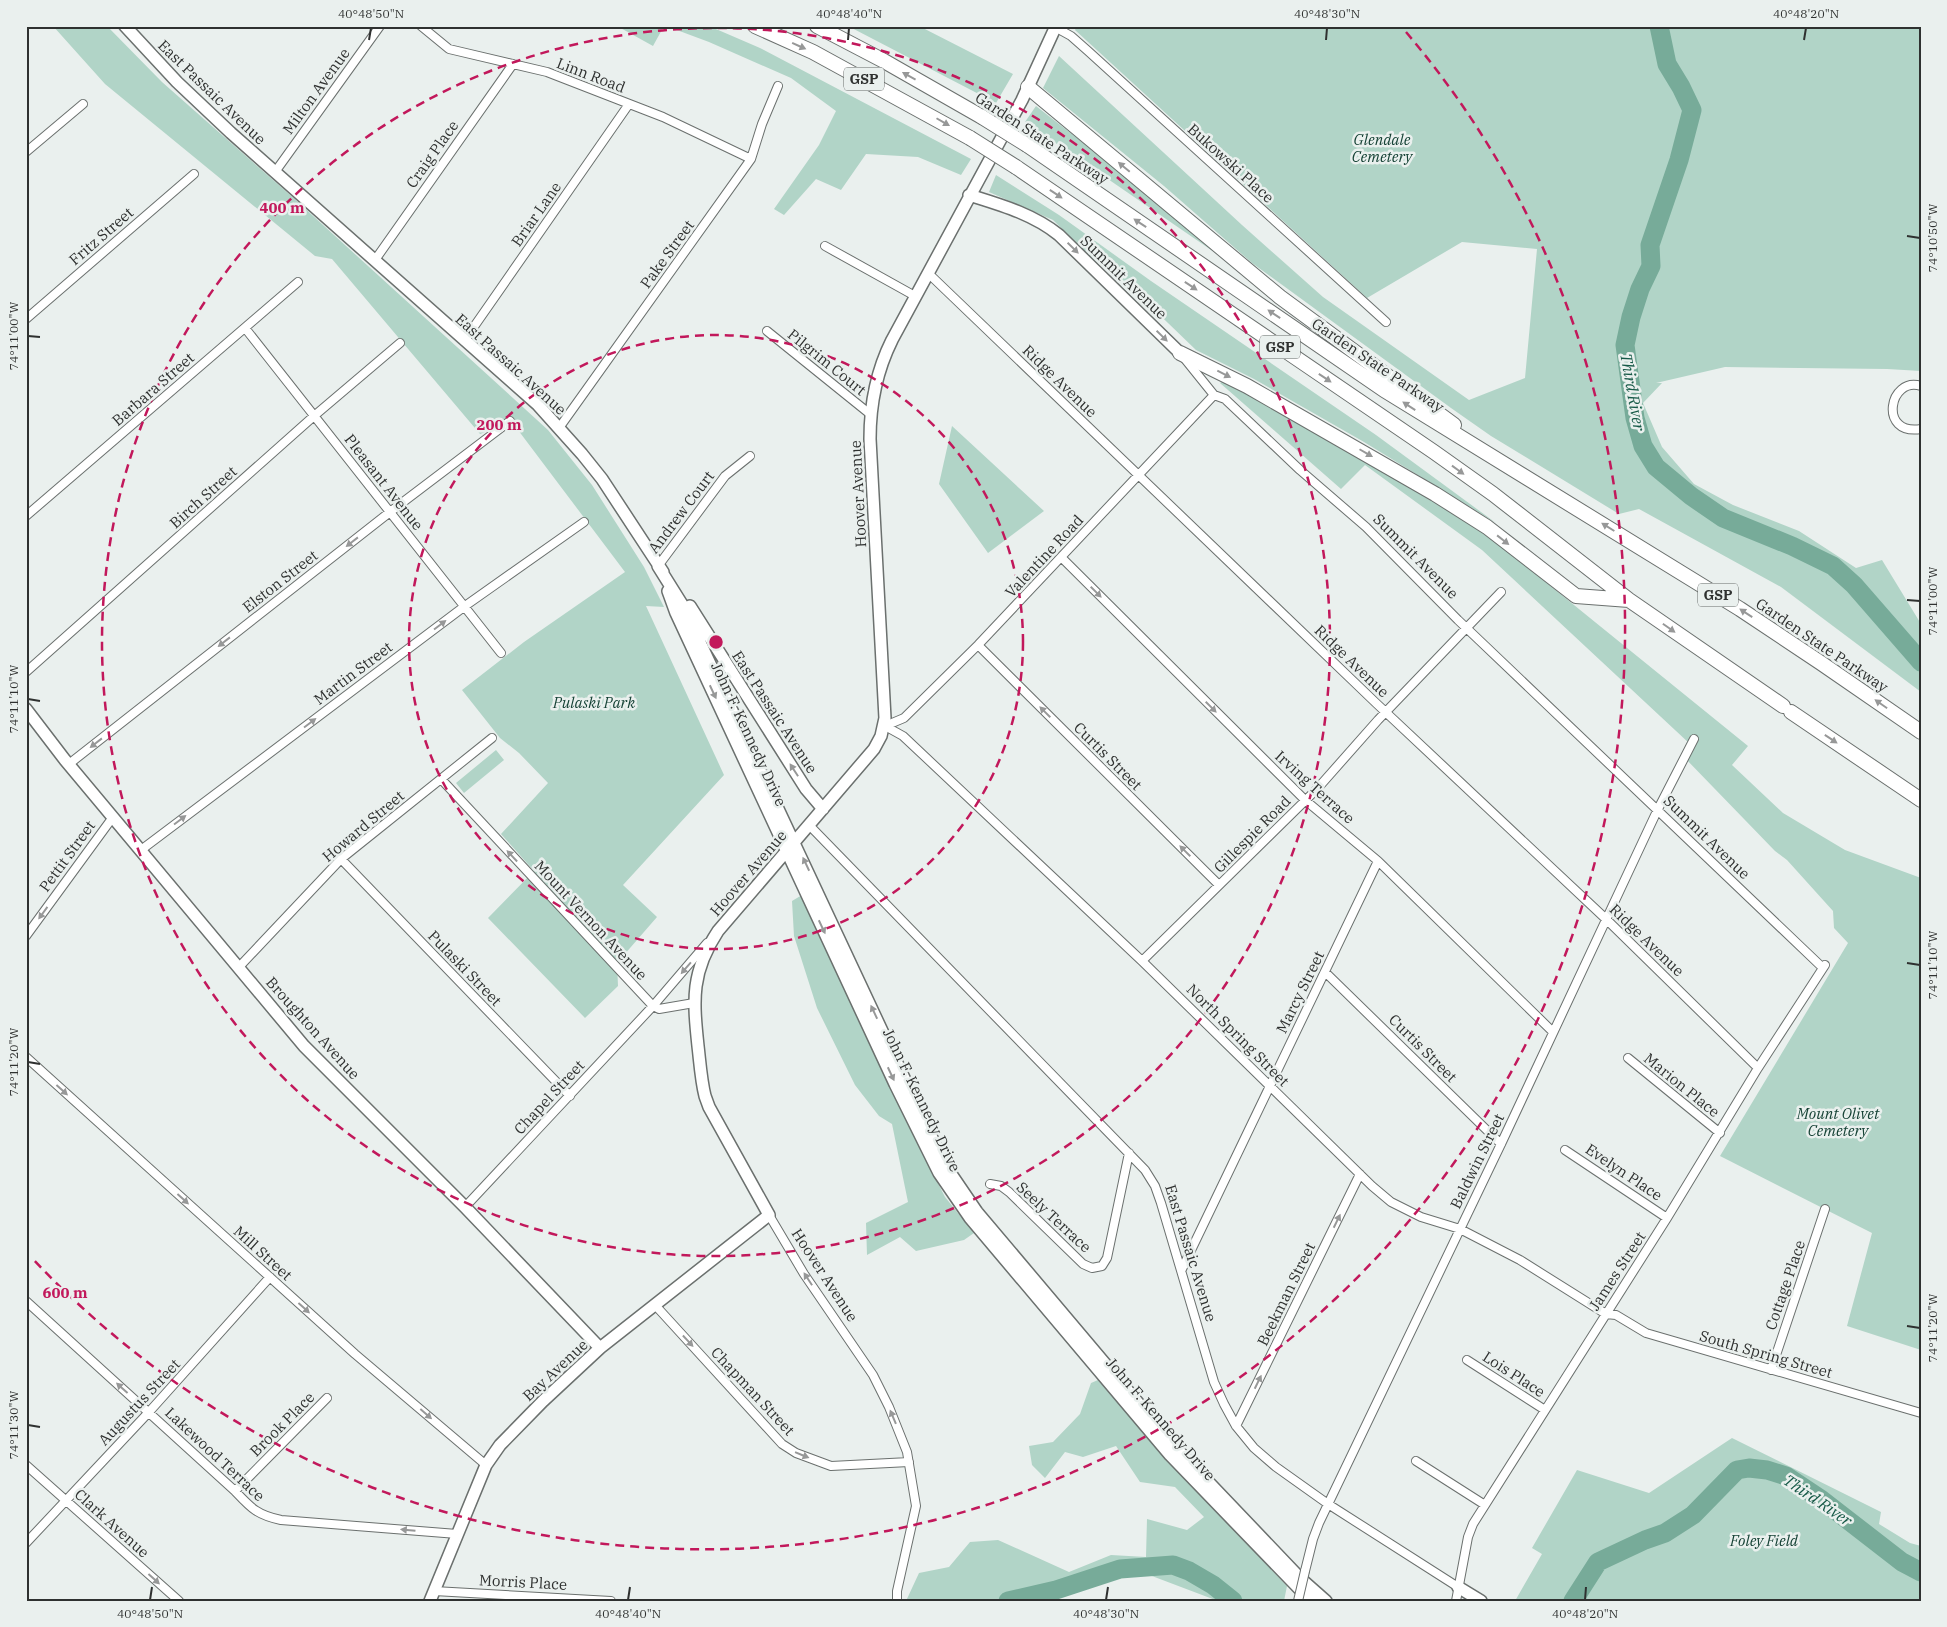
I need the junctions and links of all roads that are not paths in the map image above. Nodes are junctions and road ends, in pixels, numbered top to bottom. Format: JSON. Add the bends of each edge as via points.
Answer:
{"nodes":[{"id":1,"x":125,"y":26,"type":"edge"},
{"id":2,"x":380,"y":26,"type":"edge"},
{"id":3,"x":421,"y":26,"type":"edge"},
{"id":4,"x":755,"y":26,"type":"edge"},
{"id":5,"x":817,"y":26,"type":"edge"},
{"id":6,"x":1055,"y":27,"type":"edge"},
{"id":7,"x":513,"y":64,"type":"junction"},
{"id":8,"x":778,"y":86,"type":"dead end"},
{"id":9,"x":1028,"y":87,"type":"junction"},
{"id":10,"x":83,"y":104,"type":"dead end"},
{"id":11,"x":629,"y":104,"type":"junction"},
{"id":12,"x":26,"y":152,"type":"edge"},
{"id":13,"x":751,"y":160,"type":"junction"},
{"id":14,"x":275,"y":172,"type":"junction"},
{"id":15,"x":194,"y":174,"type":"dead end"},
{"id":16,"x":969,"y":195,"type":"junction"},
{"id":17,"x":824,"y":246,"type":"dead end"},
{"id":18,"x":375,"y":260,"type":"junction"},
{"id":19,"x":928,"y":273,"type":"junction"},
{"id":20,"x":298,"y":282,"type":"dead end"},
{"id":21,"x":915,"y":296,"type":"junction"},
{"id":22,"x":26,"y":319,"type":"edge"},
{"id":23,"x":1386,"y":322,"type":"dead end"},
{"id":24,"x":244,"y":328,"type":"junction"},
{"id":25,"x":767,"y":331,"type":"dead end"},
{"id":26,"x":464,"y":341,"type":"junction"},
{"id":27,"x":400,"y":343,"type":"dead end"},
{"id":28,"x":1180,"y":353,"type":"junction"},
{"id":29,"x":1921,"y":386,"type":"edge"},
{"id":30,"x":1214,"y":395,"type":"junction"},
{"id":31,"x":870,"y":414,"type":"junction"},
{"id":32,"x":314,"y":416,"type":"junction"},
{"id":33,"x":510,"y":421,"type":"dead end"},
{"id":34,"x":559,"y":428,"type":"junction"},
{"id":35,"x":1921,"y":429,"type":"edge"},
{"id":36,"x":750,"y":456,"type":"dead end"},
{"id":37,"x":1510,"y":467,"type":"junction"},
{"id":38,"x":1138,"y":475,"type":"junction"},
{"id":39,"x":390,"y":512,"type":"junction"},
{"id":40,"x":26,"y":516,"type":"edge"},
{"id":41,"x":584,"y":522,"type":"dead end"},
{"id":42,"x":1062,"y":558,"type":"junction"},
{"id":43,"x":658,"y":566,"type":"junction"},
{"id":44,"x":1501,"y":592,"type":"dead end"},
{"id":45,"x":1629,"y":600,"type":"junction"},
{"id":46,"x":465,"y":606,"type":"junction"},
{"id":47,"x":1467,"y":628,"type":"junction"},
{"id":48,"x":978,"y":646,"type":"junction"},
{"id":49,"x":502,"y":653,"type":"dead end"},
{"id":50,"x":26,"y":672,"type":"edge"},
{"id":51,"x":26,"y":709,"type":"edge"},
{"id":52,"x":1386,"y":712,"type":"junction"},
{"id":53,"x":884,"y":726,"type":"junction"},
{"id":54,"x":1921,"y":732,"type":"edge"},
{"id":55,"x":492,"y":738,"type":"dead end"},
{"id":56,"x":1694,"y":739,"type":"dead end"},
{"id":57,"x":69,"y":764,"type":"junction"},
{"id":58,"x":441,"y":780,"type":"junction"},
{"id":59,"x":1305,"y":800,"type":"junction"},
{"id":60,"x":1921,"y":800,"type":"edge"},
{"id":61,"x":823,"y":809,"type":"junction"},
{"id":62,"x":1657,"y":811,"type":"junction"},
{"id":63,"x":113,"y":817,"type":"junction"},
{"id":64,"x":809,"y":825,"type":"junction"},
{"id":65,"x":795,"y":842,"type":"junction"},
{"id":66,"x":141,"y":850,"type":"junction"},
{"id":67,"x":787,"y":851,"type":"junction"},
{"id":68,"x":341,"y":858,"type":"junction"},
{"id":69,"x":1378,"y":861,"type":"junction"},
{"id":70,"x":1219,"y":885,"type":"junction"},
{"id":71,"x":1606,"y":919,"type":"junction"},
{"id":72,"x":718,"y":931,"type":"junction"},
{"id":73,"x":26,"y":936,"type":"edge"},
{"id":74,"x":1142,"y":961,"type":"junction"},
{"id":75,"x":1824,"y":966,"type":"joint"},
{"id":76,"x":239,"y":967,"type":"junction"},
{"id":77,"x":1325,"y":972,"type":"junction"},
{"id":78,"x":694,"y":1003,"type":"junction"},
{"id":79,"x":653,"y":1006,"type":"junction"},
{"id":80,"x":1553,"y":1032,"type":"junction"},
{"id":81,"x":26,"y":1057,"type":"edge"},
{"id":82,"x":1628,"y":1058,"type":"dead end"},
{"id":83,"x":1758,"y":1068,"type":"junction"},
{"id":84,"x":1269,"y":1085,"type":"junction"},
{"id":85,"x":570,"y":1096,"type":"junction"},
{"id":86,"x":1720,"y":1133,"type":"junction"},
{"id":87,"x":1501,"y":1144,"type":"junction"},
{"id":88,"x":1565,"y":1150,"type":"dead end"},
{"id":89,"x":1129,"y":1152,"type":"junction"},
{"id":90,"x":1360,"y":1174,"type":"junction"},
{"id":91,"x":990,"y":1184,"type":"dead end"},
{"id":92,"x":465,"y":1207,"type":"junction"},
{"id":93,"x":1825,"y":1209,"type":"dead end"},
{"id":94,"x":769,"y":1215,"type":"junction"},
{"id":95,"x":1667,"y":1218,"type":"junction"},
{"id":96,"x":1460,"y":1229,"type":"junction"},
{"id":97,"x":1182,"y":1270,"type":"junction"},
{"id":98,"x":270,"y":1278,"type":"junction"},
{"id":99,"x":26,"y":1301,"type":"edge"},
{"id":100,"x":655,"y":1305,"type":"junction"},
{"id":101,"x":1606,"y":1314,"type":"junction"},
{"id":102,"x":600,"y":1348,"type":"junction"},
{"id":103,"x":1468,"y":1360,"type":"dead end"},
{"id":104,"x":1771,"y":1370,"type":"junction"},
{"id":105,"x":327,"y":1398,"type":"dead end"},
{"id":106,"x":1545,"y":1410,"type":"junction"},
{"id":107,"x":149,"y":1412,"type":"junction"},
{"id":108,"x":1921,"y":1413,"type":"edge"},
{"id":109,"x":1236,"y":1426,"type":"junction"},
{"id":110,"x":1416,"y":1461,"type":"dead end"},
{"id":111,"x":910,"y":1462,"type":"junction"},
{"id":112,"x":26,"y":1465,"type":"edge"},
{"id":113,"x":486,"y":1465,"type":"junction"},
{"id":114,"x":235,"y":1491,"type":"junction"},
{"id":115,"x":66,"y":1500,"type":"junction"},
{"id":116,"x":1328,"y":1504,"type":"junction"},
{"id":117,"x":1484,"y":1506,"type":"junction"},
{"id":118,"x":457,"y":1534,"type":"junction"},
{"id":119,"x":26,"y":1543,"type":"edge"},
{"id":120,"x":1458,"y":1587,"type":"junction"},
{"id":121,"x":432,"y":1596,"type":"edge"},
{"id":122,"x":180,"y":1601,"type":"edge"},
{"id":123,"x":611,"y":1601,"type":"edge"},
{"id":124,"x":897,"y":1601,"type":"edge"},
{"id":125,"x":1298,"y":1601,"type":"edge"},
{"id":126,"x":1311,"y":1601,"type":"edge"},
{"id":127,"x":1326,"y":1601,"type":"edge"},
{"id":128,"x":1456,"y":1601,"type":"edge"},
{"id":129,"x":1481,"y":1601,"type":"edge"}],
"edges":[{"from":1,"to":14,"type":"street","name":"East Passaic Avenue","via":[[182,87]]},
{"from":2,"to":14,"type":"street","name":"Milton Avenue"},
{"from":3,"to":7,"type":"street","name":"Linn Road","via":[[449,50]]},
{"from":4,"to":45,"type":"highway","number":"GSP","one_way":true,"bridge":true,"via":[[848,70],[1016,167],[1434,452]]},
{"from":37,"to":5,"type":"highway","name":"Garden State Parkway","number":"GSP","one_way":true,"bridge":true,"via":[[1384,390],[1027,145]]},
{"from":6,"to":9,"type":"street","name":"Hoover Avenue"},
{"from":6,"to":23,"type":"street","name":"Bukowski Place","via":[[1088,51]]},
{"from":7,"to":11,"type":"street","name":"Linn Road","via":[[547,72]]},
{"from":7,"to":18,"type":"street","name":"Craig Place"},
{"from":8,"to":13,"type":"street","name":"Pake Street"},
{"from":9,"to":16,"type":"street","name":"Hoover Avenue"},
{"from":37,"to":9,"type":"highway","one_way":true,"via":[[1280,297]]},
{"from":10,"to":12,"type":"street"},
{"from":11,"to":13,"type":"street","name":"Linn Road"},
{"from":11,"to":26,"type":"street","name":"Briar Lane"},
{"from":13,"to":34,"type":"street","name":"Pake Street"},
{"from":14,"to":18,"type":"street","name":"East Passaic Avenue"},
{"from":15,"to":22,"type":"street","name":"Fritz Street"},
{"from":16,"to":19,"type":"street","name":"Hoover Avenue"},
{"from":16,"to":28,"type":"street","name":"Summit Avenue","one_way":true,"via":[[1032,216],[1047,225]]},
{"from":17,"to":21,"type":"street"},
{"from":18,"to":26,"type":"street","name":"East Passaic Avenue"},
{"from":19,"to":21,"type":"street","name":"Hoover Avenue"},
{"from":19,"to":38,"type":"street","name":"Ridge Avenue"},
{"from":20,"to":24,"type":"street","name":"Barbara Street"},
{"from":21,"to":31,"type":"street","name":"Hoover Avenue","via":[[885,356],[874,388]]},
{"from":24,"to":32,"type":"street","name":"Pleasant Avenue"},
{"from":24,"to":40,"type":"street","name":"Barbara Street"},
{"from":25,"to":31,"type":"street","name":"Pilgrim Court"},
{"from":26,"to":34,"type":"street","name":"East Passaic Avenue","via":[[538,405]]},
{"from":27,"to":32,"type":"street","name":"Birch Street"},
{"from":28,"to":30,"type":"street","name":"Summit Avenue"},
{"from":28,"to":45,"type":"highway","one_way":true,"via":[[1256,391],[1435,494],[1486,527],[1576,596]]},
{"from":29,"to":35,"type":"street","via":[[1906,387],[1898,393],[1892,401],[1891,410],[1902,427]]},
{"from":30,"to":38,"type":"street","name":"Valentine Road"},
{"from":30,"to":47,"type":"street","name":"Summit Avenue","via":[[1224,399],[1366,527]]},
{"from":31,"to":53,"type":"street","name":"Hoover Avenue"},
{"from":32,"to":39,"type":"street","name":"Pleasant Avenue"},
{"from":32,"to":50,"type":"street","name":"Birch Street"},
{"from":33,"to":39,"type":"street","name":"Elston Street"},
{"from":34,"to":43,"type":"street","name":"East Passaic Avenue","via":[[602,479]]},
{"from":36,"to":43,"type":"street","name":"Andrew Court","via":[[725,476]]},
{"from":54,"to":37,"type":"highway","name":"Garden State Parkway","number":"GSP","one_way":true,"via":[[1740,609]]},
{"from":38,"to":42,"type":"street","name":"Valentine Road"},
{"from":38,"to":52,"type":"street","name":"Ridge Avenue"},
{"from":39,"to":46,"type":"street","name":"Pleasant Avenue"},
{"from":39,"to":57,"type":"street","name":"Elston Street","one_way":true},
{"from":41,"to":46,"type":"street","name":"Martin Street"},
{"from":42,"to":48,"type":"street","name":"Valentine Road"},
{"from":42,"to":59,"type":"street","name":"Irving Terrace","one_way":true},
{"from":61,"to":43,"type":"street","name":"East Passaic Avenue","one_way":true,"via":[[806,789],[688,604]]},
{"from":43,"to":65,"type":"street","name":"John F. Kennedy Drive","via":[[683,606]]},
{"from":43,"to":67,"type":"street","name":"John F. Kennedy Drive","one_way":true,"via":[[679,619]]},
{"from":44,"to":47,"type":"street","name":"Gillespie Road"},
{"from":45,"to":60,"type":"highway","number":"GSP","one_way":true},
{"from":46,"to":49,"type":"street","name":"Pleasant Avenue"},
{"from":66,"to":46,"type":"street","name":"Martin Street","one_way":true},
{"from":47,"to":52,"type":"street","name":"Gillespie Road"},
{"from":47,"to":62,"type":"street","name":"Summit Avenue"},
{"from":48,"to":53,"type":"street","name":"Valentine Road","via":[[904,718]]},
{"from":70,"to":48,"type":"street","name":"Curtis Street","one_way":true},
{"from":51,"to":57,"type":"street","name":"Broughton Avenue"},
{"from":52,"to":59,"type":"street","name":"Gillespie Road"},
{"from":52,"to":71,"type":"street","name":"Ridge Avenue"},
{"from":53,"to":61,"type":"street","name":"Hoover Avenue","via":[[874,749]]},
{"from":53,"to":74,"type":"street","name":"North Spring Street","via":[[904,736]]},
{"from":55,"to":58,"type":"street","name":"Howard Street"},
{"from":56,"to":62,"type":"street","name":"Baldwin Street"},
{"from":57,"to":63,"type":"street","name":"Broughton Avenue"},
{"from":58,"to":68,"type":"street","name":"Howard Street"},
{"from":79,"to":58,"type":"street","name":"Mount Vernon Avenue","one_way":true},
{"from":59,"to":69,"type":"street","name":"Irving Terrace"},
{"from":59,"to":70,"type":"street","name":"Gillespie Road"},
{"from":61,"to":64,"type":"street","name":"Hoover Avenue"},
{"from":62,"to":71,"type":"street","name":"Baldwin Street"},
{"from":62,"to":75,"type":"street","name":"Summit Avenue"},
{"from":63,"to":66,"type":"street","name":"Broughton Avenue"},
{"from":63,"to":73,"type":"street","name":"Pettit Street","one_way":true},
{"from":64,"to":65,"type":"street","name":"Hoover Avenue"},
{"from":64,"to":89,"type":"street","name":"East Passaic Avenue"},
{"from":65,"to":67,"type":"street","name":"Hoover Avenue"},
{"from":127,"to":65,"type":"street","name":"John F. Kennedy Drive","one_way":true,"via":[[1177,1449],[962,1192],[934,1142]]},
{"from":66,"to":76,"type":"street","name":"Broughton Avenue"},
{"from":67,"to":72,"type":"street","name":"Hoover Avenue"},
{"from":67,"to":126,"type":"street","name":"John F. Kennedy Drive","one_way":true,"via":[[925,1146],[954,1197],[1170,1455]]},
{"from":68,"to":76,"type":"street","name":"Howard Street"},
{"from":68,"to":85,"type":"street","name":"Pulaski Street"},
{"from":69,"to":77,"type":"street","name":"Marcy Street"},
{"from":69,"to":80,"type":"street","name":"Irving Terrace"},
{"from":70,"to":74,"type":"street","name":"Gillespie Road"},
{"from":71,"to":80,"type":"street","name":"Baldwin Street"},
{"from":71,"to":83,"type":"street","name":"Ridge Avenue"},
{"from":72,"to":78,"type":"street","name":"Hoover Avenue","via":[[701,961]]},
{"from":72,"to":79,"type":"street","one_way":true},
{"from":74,"to":84,"type":"street","name":"North Spring Street"},
{"from":75,"to":83,"type":"street","name":"James Street"},
{"from":76,"to":92,"type":"street","name":"Broughton Avenue","via":[[304,1046]]},
{"from":77,"to":84,"type":"street","name":"Marcy Street"},
{"from":77,"to":87,"type":"street","name":"Curtis Street"},
{"from":78,"to":79,"type":"street","via":[[659,1009]]},
{"from":78,"to":94,"type":"street","name":"Hoover Avenue","via":[[703,1086],[709,1107]]},
{"from":79,"to":85,"type":"street","name":"Chapel Street"},
{"from":80,"to":87,"type":"street","name":"Baldwin Street"},
{"from":81,"to":98,"type":"street","name":"Mill Street","one_way":true},
{"from":82,"to":86,"type":"street","name":"Marion Place"},
{"from":83,"to":86,"type":"street","name":"James Street"},
{"from":84,"to":90,"type":"street","name":"North Spring Street"},
{"from":84,"to":97,"type":"street","name":"Marcy Street"},
{"from":85,"to":92,"type":"street","name":"Chapel Street"},
{"from":86,"to":95,"type":"street","name":"James Street"},
{"from":87,"to":96,"type":"street","name":"Baldwin Street"},
{"from":88,"to":95,"type":"street","name":"Evelyn Place"},
{"from":89,"to":91,"type":"street","name":"Seely Terrace","via":[[1107,1258],[1102,1266],[1092,1268],[1084,1264],[1009,1192]]},
{"from":89,"to":97,"type":"street","name":"East Passaic Avenue","via":[[1154,1186]]},
{"from":90,"to":96,"type":"street","name":"North Spring Street","via":[[1391,1202],[1420,1217]]},
{"from":109,"to":90,"type":"street","name":"Beekman Street","one_way":true},
{"from":92,"to":102,"type":"street","name":"Broughton Avenue"},
{"from":93,"to":104,"type":"street","name":"Cottage Place"},
{"from":94,"to":100,"type":"street","name":"Bay Avenue"},
{"from":111,"to":94,"type":"street","name":"Hoover Avenue","one_way":true,"via":[[900,1432],[872,1375],[804,1274]]},
{"from":95,"to":101,"type":"street","name":"James Street"},
{"from":96,"to":101,"type":"street","name":"North Spring Street","via":[[1520,1260]]},
{"from":96,"to":116,"type":"street","name":"Baldwin Street"},
{"from":97,"to":109,"type":"street","name":"East Passaic Avenue","via":[[1214,1382]]},
{"from":98,"to":107,"type":"street","name":"Augustus Street"},
{"from":98,"to":113,"type":"street","name":"Mill Street","one_way":true},
{"from":107,"to":99,"type":"street","name":"Lakewood Terrace","one_way":true},
{"from":100,"to":102,"type":"street","name":"Bay Avenue"},
{"from":100,"to":111,"type":"street","name":"Chapman Street","one_way":true,"via":[[782,1444],[796,1453],[831,1466]]},
{"from":101,"to":104,"type":"street","name":"South Spring Street","via":[[1616,1315],[1646,1333]]},
{"from":101,"to":106,"type":"street","name":"James Street"},
{"from":102,"to":113,"type":"street","name":"Bay Avenue","via":[[510,1434]]},
{"from":103,"to":106,"type":"street","name":"Lois Place"},
{"from":104,"to":108,"type":"street","name":"South Spring Street"},
{"from":105,"to":114,"type":"street","name":"Brook Place"},
{"from":106,"to":117,"type":"street","name":"James Street"},
{"from":107,"to":114,"type":"street","name":"Lakewood Terrace"},
{"from":107,"to":115,"type":"street","name":"Augustus Street"},
{"from":109,"to":116,"type":"street","name":"East Passaic Avenue","via":[[1276,1467]]},
{"from":110,"to":117,"type":"street"},
{"from":111,"to":124,"type":"street","name":"Hoover Avenue","via":[[916,1506],[896,1591]]},
{"from":112,"to":115,"type":"street","name":"Clark Avenue"},
{"from":113,"to":118,"type":"street","name":"Bay Avenue"},
{"from":118,"to":114,"type":"street","name":"Lakewood Terrace","one_way":true,"via":[[265,1517],[253,1510]]},
{"from":115,"to":119,"type":"street","name":"Augustus Street"},
{"from":115,"to":122,"type":"street","name":"Clark Avenue","one_way":true},
{"from":116,"to":120,"type":"street","name":"East Passaic Avenue"},
{"from":116,"to":125,"type":"street","name":"Baldwin Street","bridge":true,"via":[[1313,1539]]},
{"from":117,"to":120,"type":"street","name":"James Street","via":[[1468,1536]]},
{"from":118,"to":121,"type":"street","name":"Bay Avenue"},
{"from":120,"to":128,"type":"street","name":"James Street"},
{"from":120,"to":129,"type":"street"},
{"from":121,"to":123,"type":"street","name":"Morris Place"}]}
